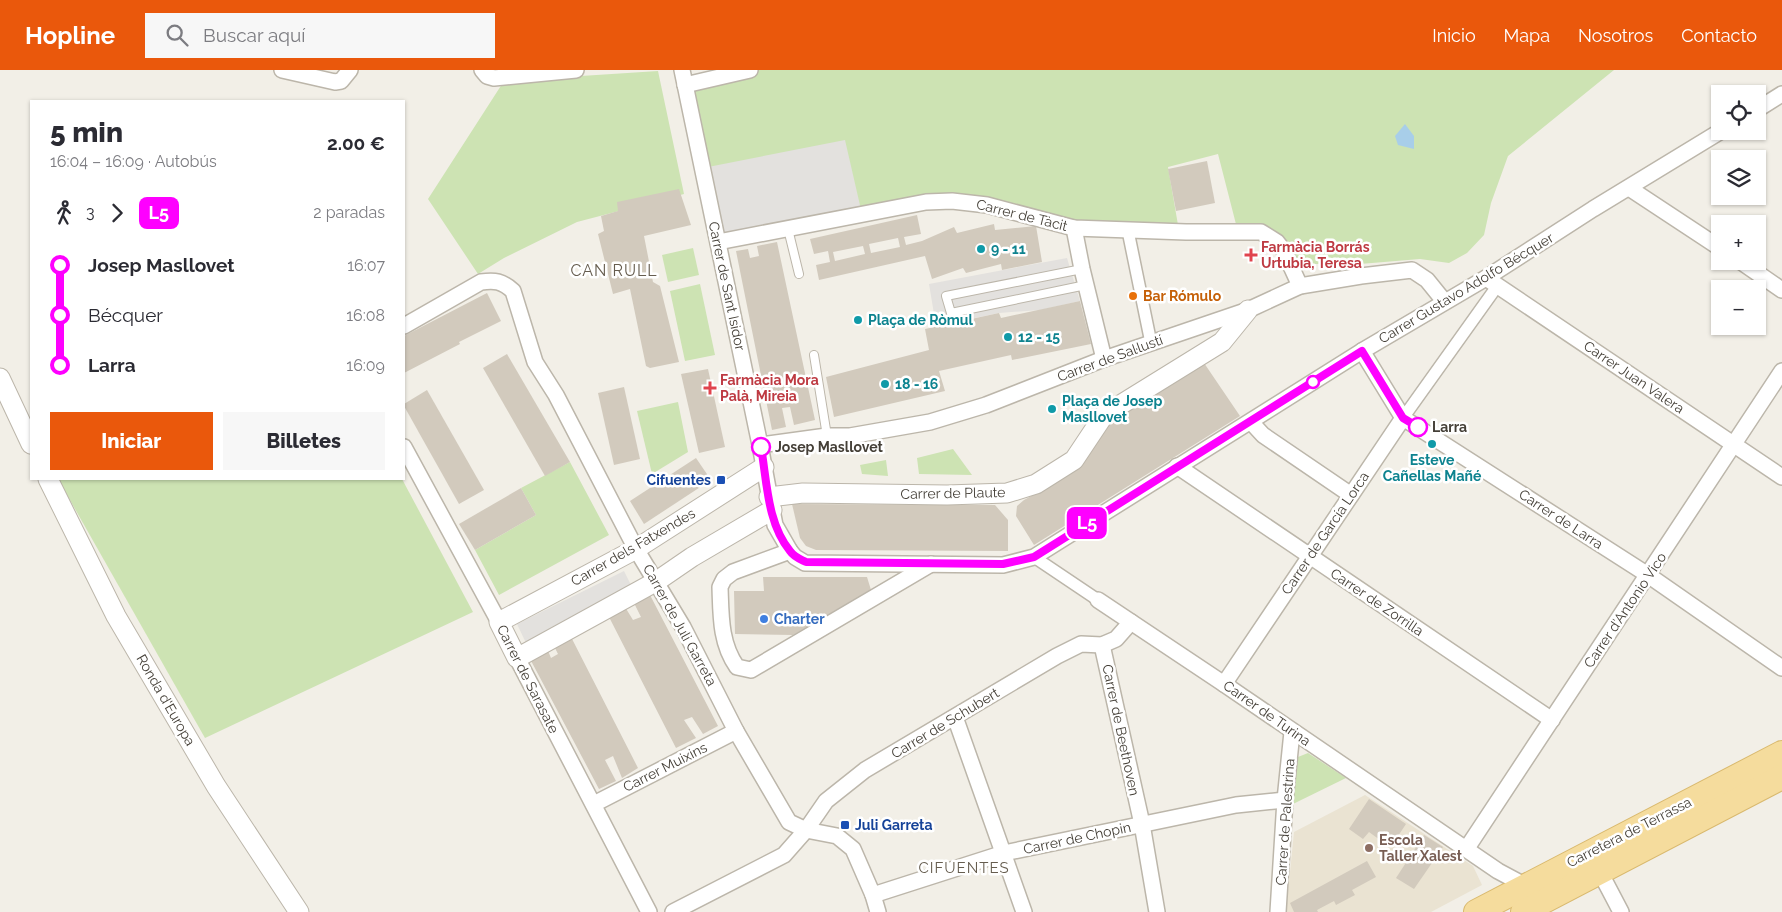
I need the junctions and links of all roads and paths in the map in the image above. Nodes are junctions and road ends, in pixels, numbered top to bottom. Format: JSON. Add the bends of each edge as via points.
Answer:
{"nodes":[{"id":1,"x":282,"y":70,"type":"edge"},
{"id":2,"x":350,"y":70,"type":"edge"},
{"id":3,"x":482,"y":70,"type":"edge"},
{"id":4,"x":576,"y":70,"type":"edge"},
{"id":5,"x":750,"y":70,"type":"edge"},
{"id":6,"x":684,"y":77,"type":"edge"},
{"id":7,"x":1780,"y":97,"type":"edge"},
{"id":8,"x":1766,"y":105,"type":"edge"},
{"id":9,"x":1711,"y":137,"type":"edge"},
{"id":10,"x":1629,"y":188,"type":"junction"},
{"id":11,"x":1074,"y":228,"type":"junction"},
{"id":12,"x":788,"y":229,"type":"junction"},
{"id":13,"x":1128,"y":231,"type":"junction"},
{"id":14,"x":718,"y":242,"type":"junction"},
{"id":15,"x":1711,"y":242,"type":"edge"},
{"id":16,"x":1082,"y":269,"type":"junction"},
{"id":17,"x":1753,"y":270,"type":"edge"},
{"id":18,"x":799,"y":274,"type":"dead end"},
{"id":19,"x":1492,"y":282,"type":"junction"},
{"id":20,"x":1086,"y":285,"type":"junction"},
{"id":21,"x":1300,"y":286,"type":"junction"},
{"id":22,"x":1782,"y":290,"type":"edge"},
{"id":23,"x":1444,"y":301,"type":"junction"},
{"id":24,"x":1248,"y":310,"type":"junction"},
{"id":25,"x":405,"y":325,"type":"edge"},
{"id":26,"x":1151,"y":343,"type":"junction"},
{"id":27,"x":1362,"y":351,"type":"junction"},
{"id":28,"x":814,"y":355,"type":"dead end"},
{"id":29,"x":1104,"y":359,"type":"junction"},
{"id":30,"x":1782,"y":371,"type":"edge"},
{"id":31,"x":0,"y":378,"type":"edge"},
{"id":32,"x":1403,"y":418,"type":"junction"},
{"id":33,"x":1251,"y":422,"type":"junction"},
{"id":34,"x":827,"y":436,"type":"junction"},
{"id":35,"x":30,"y":442,"type":"edge"},
{"id":36,"x":1733,"y":444,"type":"junction"},
{"id":37,"x":760,"y":445,"type":"junction"},
{"id":38,"x":405,"y":449,"type":"edge"},
{"id":39,"x":1177,"y":466,"type":"junction"},
{"id":40,"x":764,"y":467,"type":"junction"},
{"id":41,"x":1782,"y":477,"type":"edge"},
{"id":42,"x":48,"y":480,"type":"edge"},
{"id":43,"x":1351,"y":495,"type":"junction"},
{"id":44,"x":770,"y":504,"type":"junction"},
{"id":45,"x":636,"y":549,"type":"junction"},
{"id":46,"x":792,"y":554,"type":"junction"},
{"id":47,"x":1034,"y":557,"type":"junction"},
{"id":48,"x":1310,"y":557,"type":"junction"},
{"id":49,"x":933,"y":563,"type":"junction"},
{"id":50,"x":1648,"y":575,"type":"junction"},
{"id":51,"x":657,"y":581,"type":"junction"},
{"id":52,"x":1098,"y":600,"type":"joint"},
{"id":53,"x":499,"y":622,"type":"junction"},
{"id":54,"x":1131,"y":622,"type":"junction"},
{"id":55,"x":1102,"y":645,"type":"junction"},
{"id":56,"x":517,"y":658,"type":"junction"},
{"id":57,"x":1782,"y":668,"type":"edge"},
{"id":58,"x":1224,"y":684,"type":"junction"},
{"id":59,"x":955,"y":717,"type":"junction"},
{"id":60,"x":1552,"y":720,"type":"junction"},
{"id":61,"x":736,"y":731,"type":"junction"},
{"id":62,"x":1292,"y":732,"type":"junction"},
{"id":63,"x":1782,"y":753,"type":"edge"},
{"id":64,"x":1781,"y":777,"type":"edge"},
{"id":65,"x":1286,"y":800,"type":"junction"},
{"id":66,"x":594,"y":804,"type":"junction"},
{"id":67,"x":1142,"y":824,"type":"junction"},
{"id":68,"x":806,"y":830,"type":"junction"},
{"id":69,"x":1467,"y":848,"type":"junction"},
{"id":70,"x":1004,"y":853,"type":"junction"},
{"id":71,"x":1498,"y":871,"type":"junction"},
{"id":72,"x":1600,"y":872,"type":"junction"},
{"id":73,"x":1526,"y":886,"type":"junction"},
{"id":74,"x":873,"y":895,"type":"junction"},
{"id":75,"x":1486,"y":907,"type":"edge"},
{"id":76,"x":299,"y":912,"type":"edge"},
{"id":77,"x":649,"y":912,"type":"edge"},
{"id":78,"x":673,"y":912,"type":"edge"},
{"id":79,"x":878,"y":912,"type":"edge"},
{"id":80,"x":1024,"y":912,"type":"edge"},
{"id":81,"x":1157,"y":912,"type":"edge"},
{"id":82,"x":1278,"y":912,"type":"edge"},
{"id":83,"x":1523,"y":912,"type":"edge"},
{"id":84,"x":1621,"y":912,"type":"edge"}],
"edges":[{"from":1,"to":2,"type":"street","via":[[335,82],[341,81]]},
{"from":3,"to":4,"type":"street","via":[[487,76],[500,78]]},
{"from":5,"to":6,"type":"street"},
{"from":6,"to":14,"type":"street","name":"Carrer de Sant Isidor"},
{"from":7,"to":8,"type":"street"},
{"from":9,"to":10,"type":"street","name":"Carrer Gustavo Adolfo Bécquer"},
{"from":10,"to":15,"type":"street"},
{"from":10,"to":19,"type":"street","name":"Carrer Gustavo Adolfo Bécquer"},
{"from":11,"to":12,"type":"street","name":"Carrer de Tàcit","via":[[987,204],[952,201],[926,202]]},
{"from":11,"to":13,"type":"street","name":"Carrer de Tàcit"},
{"from":11,"to":16,"type":"street"},
{"from":12,"to":14,"type":"street","name":"Carrer de Tàcit"},
{"from":12,"to":18,"type":"lane"},
{"from":13,"to":21,"type":"street","name":"Carrer de Tàcit","via":[[1261,232],[1284,250]]},
{"from":13,"to":26,"type":"street"},
{"from":14,"to":37,"type":"street","name":"Carrer de Sant Isidor"},
{"from":16,"to":20,"type":"street"},
{"from":16,"to":20,"type":"lane","via":[[946,296],[951,312]]},
{"from":17,"to":22,"type":"street"},
{"from":19,"to":23,"type":"street","name":"Carrer Gustavo Adolfo Bécquer"},
{"from":19,"to":32,"type":"street","name":"Carrer de García Lorca"},
{"from":19,"to":36,"type":"street","name":"Carrer Juan Valera"},
{"from":20,"to":29,"type":"street"},
{"from":21,"to":23,"type":"street","name":"Carrer de Sal·lustí","via":[[1412,270],[1427,280]]},
{"from":21,"to":24,"type":"street","name":"Carrer de Sal·lustí"},
{"from":23,"to":27,"type":"street","name":"Carrer Gustavo Adolfo Bécquer"},
{"from":24,"to":26,"type":"street","name":"Carrer de Sal·lustí"},
{"from":24,"to":44,"type":"street","name":"Carrer de Plaute","via":[[1222,342],[1104,415],[1074,460],[1036,484],[1007,493],[803,493]]},
{"from":25,"to":45,"type":"street","name":"Carrer de Juli Garreta","via":[[482,282],[504,283],[513,291],[535,362],[556,395]]},
{"from":26,"to":29,"type":"street","name":"Carrer de Sal·lustí"},
{"from":27,"to":32,"type":"street","name":"Carrer de Larra"},
{"from":27,"to":33,"type":"street","name":"Carrer Gustavo Adolfo Bécquer"},
{"from":28,"to":34,"type":"lane"},
{"from":29,"to":34,"type":"street","name":"Carrer de Sal·lustí","via":[[986,405],[930,422],[850,436]]},
{"from":30,"to":36,"type":"street","name":"Carrer d'Antonio Vico"},
{"from":31,"to":35,"type":"street"},
{"from":32,"to":43,"type":"street","name":"Carrer de García Lorca"},
{"from":32,"to":50,"type":"street","name":"Carrer de Larra"},
{"from":33,"to":39,"type":"street","name":"Carrer Gustavo Adolfo Bécquer"},
{"from":33,"to":43,"type":"street","via":[[1263,435]]},
{"from":34,"to":37,"type":"street","name":"Carrer de Sal·lustí"},
{"from":36,"to":41,"type":"street","name":"Carrer Juan Valera"},
{"from":36,"to":50,"type":"street","name":"Carrer d'Antonio Vico"},
{"from":37,"to":40,"type":"street","name":"Carrer de Sant Isidor"},
{"from":38,"to":53,"type":"street","name":"Carrer de Sarasate"},
{"from":39,"to":47,"type":"street","name":"Carrer Gustavo Adolfo Bécquer"},
{"from":39,"to":48,"type":"street","name":"Carrer de Zorrilla"},
{"from":40,"to":44,"type":"street","name":"Carrer de Sant Isidor"},
{"from":40,"to":45,"type":"street","name":"Carrer dels Fatxendes"},
{"from":42,"to":76,"type":"street","name":"Ronda d'Europa","via":[[116,616],[216,786]]},
{"from":43,"to":48,"type":"street","name":"Carrer de García Lorca"},
{"from":44,"to":46,"type":"street","name":"Carrer de Sant Isidor","via":[[775,525]]},
{"from":44,"to":51,"type":"street"},
{"from":45,"to":51,"type":"street","name":"Carrer de Juli Garreta"},
{"from":45,"to":53,"type":"street","name":"Carrer dels Fatxendes"},
{"from":46,"to":49,"type":"street","name":"Carrer Gustavo Adolfo Bécquer","via":[[806,562]]},
{"from":46,"to":49,"type":"street","via":[[733,572],[720,586],[724,641],[737,667],[751,670]]},
{"from":47,"to":49,"type":"street","name":"Carrer Gustavo Adolfo Bécquer","via":[[1003,564]]},
{"from":47,"to":52,"type":"street","name":"Carrer de Turina"},
{"from":48,"to":58,"type":"street","name":"Carrer de García Lorca"},
{"from":48,"to":60,"type":"street","name":"Carrer de Zorrilla"},
{"from":50,"to":57,"type":"street","name":"Carrer de Larra"},
{"from":50,"to":60,"type":"street","name":"Carrer d'Antonio Vico"},
{"from":51,"to":56,"type":"street"},
{"from":51,"to":61,"type":"street","name":"Carrer de Juli Garreta"},
{"from":52,"to":54,"type":"street","name":"Carrer de Turina"},
{"from":53,"to":56,"type":"street","name":"Carrer de Sarasate"},
{"from":54,"to":55,"type":"street","name":"Carrer de Beethoven","via":[[1116,639]]},
{"from":54,"to":58,"type":"street","name":"Carrer de Turina"},
{"from":55,"to":59,"type":"street","name":"Carrer de Schubert","via":[[1081,644]]},
{"from":55,"to":67,"type":"street","name":"Carrer de Beethoven"},
{"from":56,"to":66,"type":"street","name":"Carrer de Sarasate"},
{"from":58,"to":62,"type":"street","name":"Carrer de Turina"},
{"from":59,"to":68,"type":"street","name":"Carrer de Schubert","via":[[865,770],[826,801]]},
{"from":59,"to":70,"type":"street"},
{"from":60,"to":69,"type":"street","name":"Carrer d'Antonio Vico"},
{"from":61,"to":66,"type":"street","name":"Carrer Muixins"},
{"from":61,"to":68,"type":"street","name":"Carrer de Juli Garreta","via":[[790,822]]},
{"from":62,"to":65,"type":"street","name":"Carrer de Palestrina"},
{"from":62,"to":69,"type":"street","name":"Carrer de Turina"},
{"from":63,"to":73,"type":"main road","name":"Carretera de Terrassa"},
{"from":64,"to":72,"type":"main road","name":"Carretera de Terrassa"},
{"from":65,"to":67,"type":"street","name":"Carrer de Chopin","via":[[1236,805]]},
{"from":65,"to":82,"type":"street","name":"Carrer de Palestrina"},
{"from":66,"to":77,"type":"street","name":"Carrer de Sarasate"},
{"from":67,"to":70,"type":"street","name":"Carrer de Chopin"},
{"from":67,"to":81,"type":"street","name":"Carrer de Beethoven"},
{"from":68,"to":74,"type":"street","name":"Carrer de Juli Garreta","via":[[837,836],[853,849]]},
{"from":68,"to":78,"type":"street","name":"Carrer de Schubert","via":[[784,855]]},
{"from":69,"to":71,"type":"street","name":"Carrer de Turina"},
{"from":70,"to":74,"type":"street","name":"Carrer de Chopin"},
{"from":70,"to":80,"type":"street"},
{"from":71,"to":73,"type":"street","name":"Carrer de Turina"},
{"from":71,"to":75,"type":"street"},
{"from":72,"to":83,"type":"main road","name":"Carretera de Terrassa"},
{"from":72,"to":84,"type":"street"},
{"from":73,"to":75,"type":"main road","name":"Carretera de Terrassa"},
{"from":74,"to":79,"type":"street"}]}
